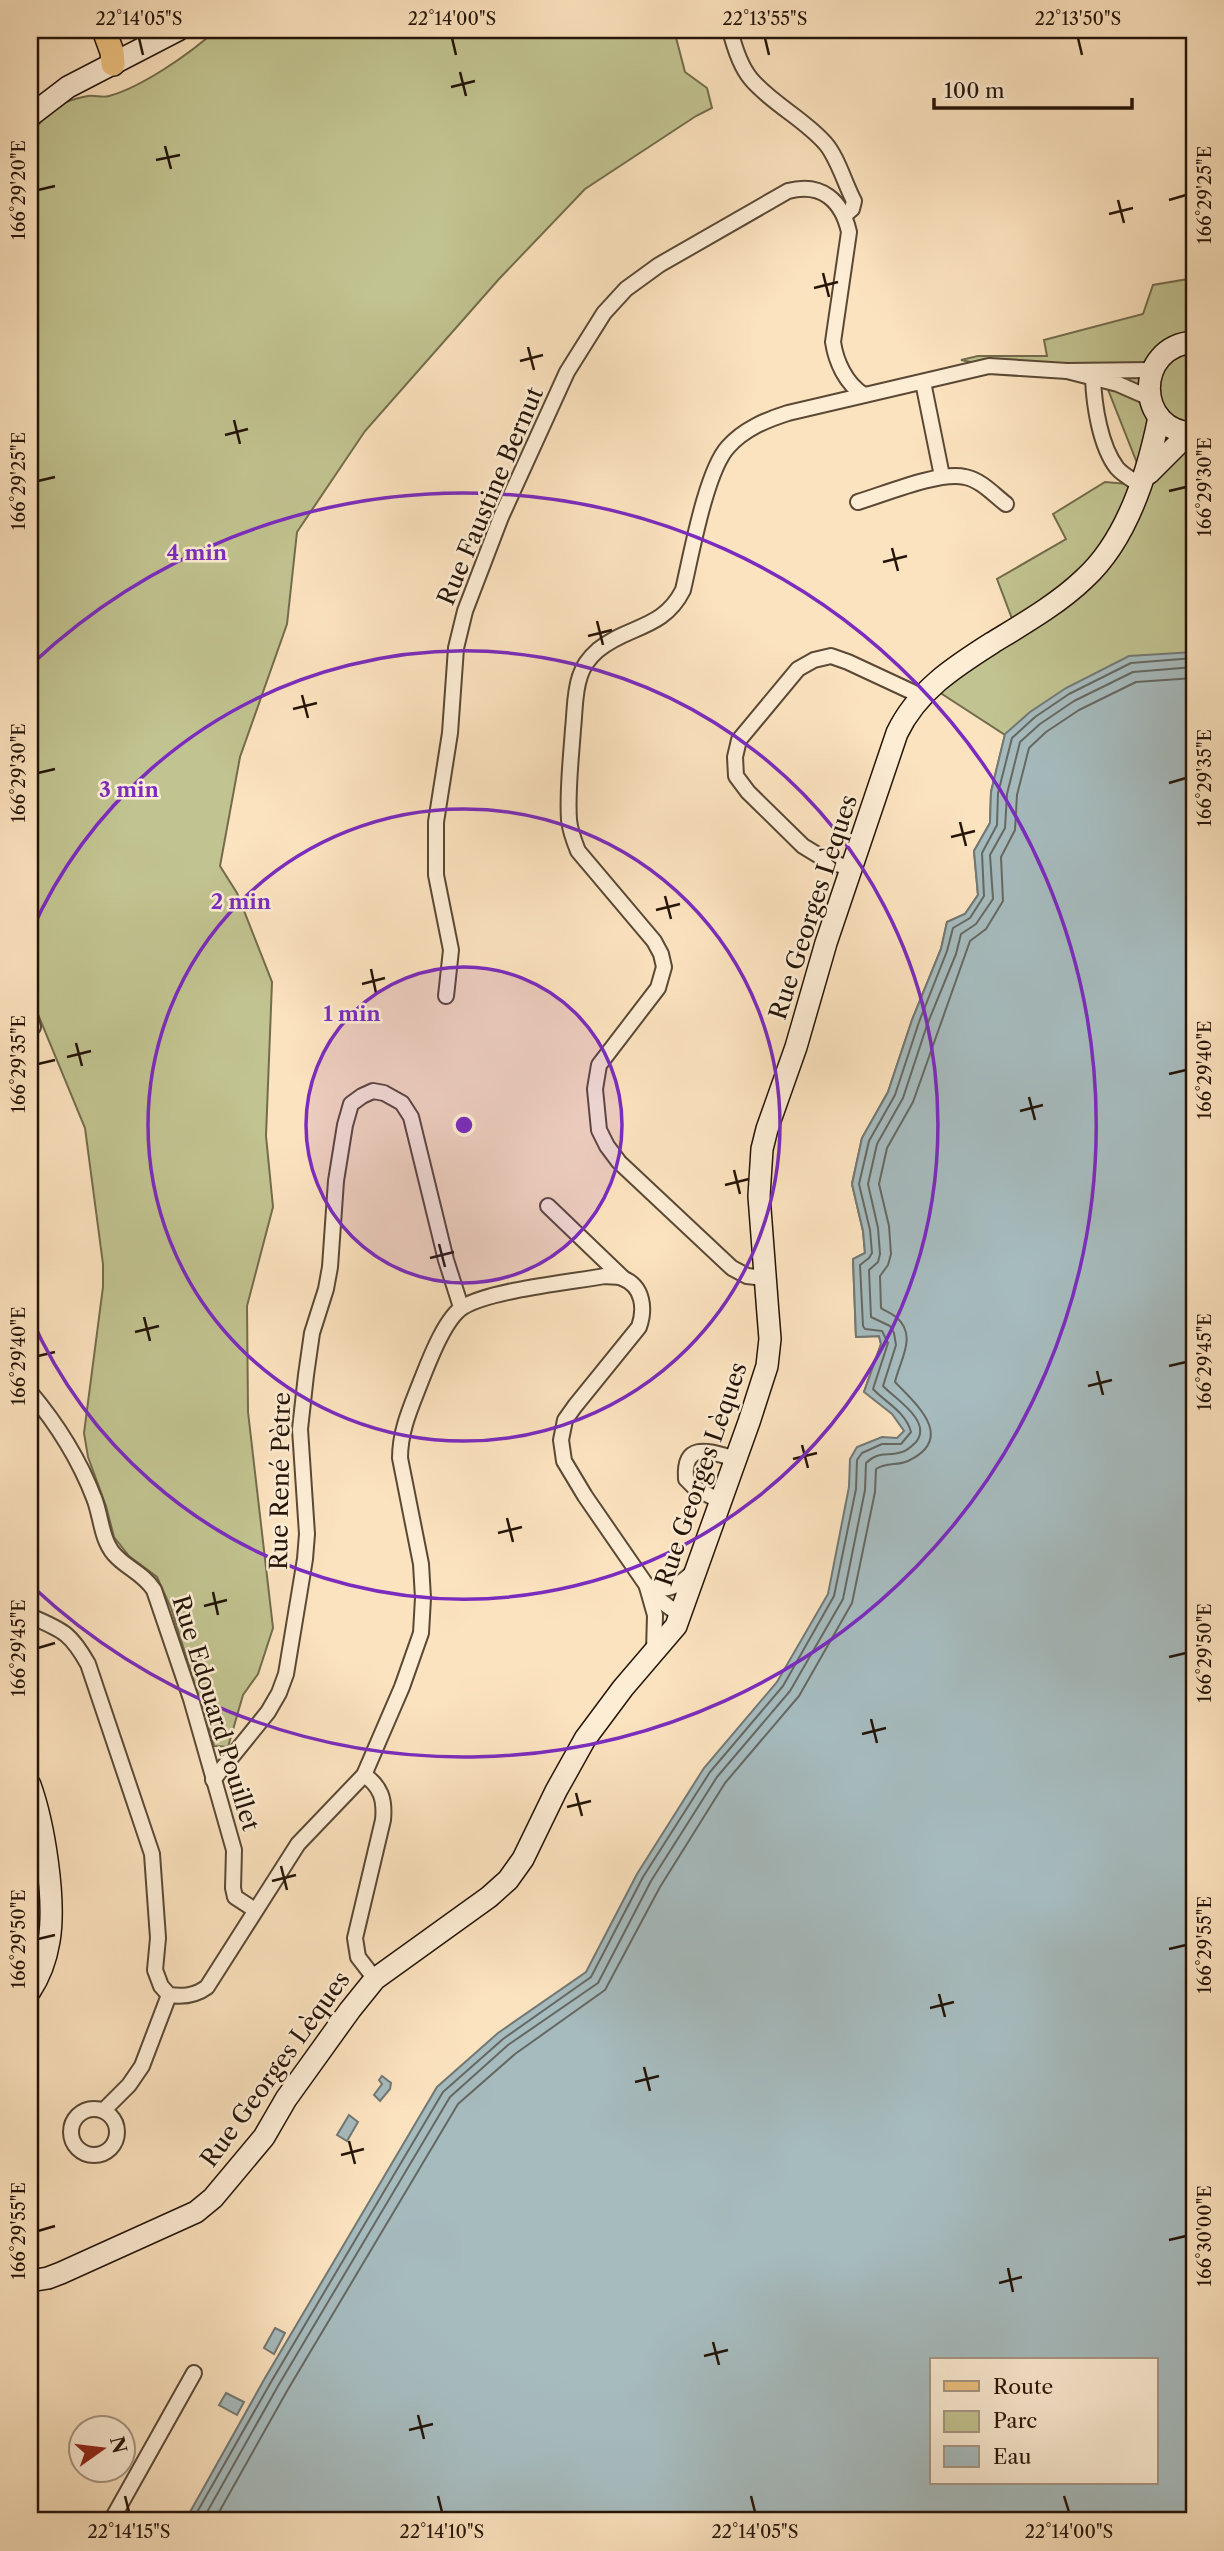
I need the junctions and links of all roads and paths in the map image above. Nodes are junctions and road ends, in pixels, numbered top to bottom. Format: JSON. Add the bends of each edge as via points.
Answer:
{"nodes":[{"id":1,"x":178,"y":30,"type":"edge"},
{"id":2,"x":730,"y":30,"type":"edge"},
{"id":3,"x":106,"y":34,"type":"edge"},
{"id":4,"x":121,"y":60,"type":"junction"},
{"id":5,"x":30,"y":116,"type":"edge"},
{"id":6,"x":845,"y":215,"type":"junction"},
{"id":7,"x":1194,"y":342,"type":"edge"},
{"id":8,"x":1152,"y":370,"type":"junction"},
{"id":9,"x":1067,"y":371,"type":"junction"},
{"id":10,"x":1093,"y":378,"type":"junction"},
{"id":11,"x":923,"y":382,"type":"junction"},
{"id":12,"x":864,"y":395,"type":"junction"},
{"id":13,"x":1155,"y":408,"type":"junction"},
{"id":14,"x":1192,"y":433,"type":"edge"},
{"id":15,"x":942,"y":476,"type":"junction"},
{"id":16,"x":1141,"y":483,"type":"junction"},
{"id":17,"x":859,"y":502,"type":"dead end"},
{"id":18,"x":1006,"y":504,"type":"dead end"},
{"id":19,"x":921,"y":696,"type":"junction"},
{"id":20,"x":852,"y":869,"type":"junction"},
{"id":21,"x":446,"y":996,"type":"dead end"},
{"id":22,"x":548,"y":1206,"type":"dead end"},
{"id":23,"x":623,"y":1278,"type":"junction"},
{"id":24,"x":765,"y":1278,"type":"junction"},
{"id":25,"x":461,"y":1307,"type":"junction"},
{"id":26,"x":30,"y":1392,"type":"edge"},
{"id":27,"x":736,"y":1459,"type":"junction"},
{"id":28,"x":720,"y":1501,"type":"junction"},
{"id":29,"x":695,"y":1570,"type":"junction"},
{"id":30,"x":647,"y":1587,"type":"junction"},
{"id":31,"x":680,"y":1615,"type":"junction"},
{"id":32,"x":30,"y":1616,"type":"edge"},
{"id":33,"x":654,"y":1654,"type":"junction"},
{"id":34,"x":364,"y":1775,"type":"junction"},
{"id":35,"x":213,"y":1780,"type":"junction"},
{"id":36,"x":30,"y":1784,"type":"edge"},
{"id":37,"x":255,"y":1910,"type":"junction"},
{"id":38,"x":374,"y":1979,"type":"junction"},
{"id":39,"x":30,"y":1991,"type":"edge"},
{"id":40,"x":169,"y":1996,"type":"junction"},
{"id":41,"x":104,"y":2110,"type":"dead end"},
{"id":42,"x":30,"y":2281,"type":"edge"},
{"id":43,"x":194,"y":2373,"type":"dead end"},
{"id":44,"x":111,"y":2521,"type":"edge"}],
"edges":[{"from":1,"to":4,"type":"main road"},
{"from":2,"to":6,"type":"street","via":[[750,79],[827,145],[854,201]]},
{"from":3,"to":4,"type":"main road"},
{"from":4,"to":5,"type":"main road","via":[[68,87]]},
{"from":6,"to":12,"type":"street","via":[[849,248],[833,342],[848,379]]},
{"from":6,"to":21,"type":"street","name":"Rue Faustine Bernut","via":[[830,196],[802,187],[714,232],[626,289],[604,313],[568,372],[501,517],[465,611],[456,648],[450,733],[436,822],[436,875],[451,950]]},
{"from":7,"to":8,"type":"main road","via":[[1170,348]]},
{"from":8,"to":9,"type":"street"},
{"from":8,"to":13,"type":"main road","name":"Rue Georges Lèques","via":[[1149,384]]},
{"from":9,"to":10,"type":"street"},
{"from":9,"to":11,"type":"street","via":[[989,366]]},
{"from":10,"to":13,"type":"street","via":[[1118,384]]},
{"from":10,"to":16,"type":"street","via":[[1094,407],[1105,444],[1118,469]]},
{"from":11,"to":12,"type":"street"},
{"from":11,"to":15,"type":"street"},
{"from":12,"to":24,"type":"street","via":[[764,421],[727,447],[709,485],[675,606],[600,649],[580,674],[576,691],[572,836],[578,851],[654,941],[664,967],[658,988],[599,1065],[595,1089],[599,1130],[625,1168],[732,1268]]},
{"from":13,"to":14,"type":"main road","via":[[1168,425]]},
{"from":13,"to":16,"type":"main road","name":"Rue Georges Lèques"},
{"from":14,"to":16,"type":"main road","name":"Rue Georges Lèques"},
{"from":15,"to":17,"type":"street"},
{"from":15,"to":18,"type":"street","via":[[965,476],[981,483]]},
{"from":16,"to":19,"type":"main road","name":"Rue Georges Lèques","via":[[1116,540],[1084,580],[956,666]]},
{"from":19,"to":20,"type":"main road","name":"Rue Georges Lèques","via":[[897,733]]},
{"from":19,"to":20,"type":"street","via":[[831,656],[814,660],[797,669],[738,740],[736,776],[748,792],[803,846]]},
{"from":20,"to":24,"type":"main road","name":"Rue Georges Lèques","via":[[762,1149],[759,1196]]},
{"from":22,"to":23,"type":"street"},
{"from":23,"to":25,"type":"street","via":[[605,1276],[514,1292]]},
{"from":23,"to":30,"type":"street","via":[[643,1300],[639,1327],[565,1420],[561,1440],[564,1461]]},
{"from":24,"to":27,"type":"main road","name":"Rue Georges Lèques","via":[[769,1354]]},
{"from":25,"to":34,"type":"street","via":[[437,1341],[403,1427],[400,1458],[421,1564],[421,1633]]},
{"from":25,"to":35,"type":"street","name":"Rue René Pètre","via":[[411,1116],[402,1103],[373,1091],[351,1104],[345,1125],[330,1266],[306,1375],[300,1429],[307,1534],[286,1674],[268,1712]]},
{"from":26,"to":35,"type":"street","name":"Rue Edouard Pouillet","via":[[69,1445],[94,1496],[114,1554],[146,1578],[154,1590]]},
{"from":27,"to":28,"type":"main road","name":"Rue Georges Lèques"},
{"from":27,"to":28,"type":"street","via":[[708,1450],[691,1457],[685,1467],[686,1479],[695,1488]]},
{"from":28,"to":29,"type":"main road","name":"Rue Georges Lèques"},
{"from":29,"to":30,"type":"street","via":[[673,1588]]},
{"from":29,"to":31,"type":"main road","name":"Rue Georges Lèques"},
{"from":30,"to":31,"type":"street"},
{"from":30,"to":33,"type":"street","via":[[655,1615]]},
{"from":31,"to":33,"type":"main road","name":"Rue Georges Lèques"},
{"from":32,"to":40,"type":"street","via":[[63,1632],[88,1664],[152,1854],[159,1938],[155,1970]]},
{"from":33,"to":38,"type":"main road","name":"Rue Georges Lèques","via":[[585,1739],[508,1880]]},
{"from":34,"to":37,"type":"street","via":[[298,1844]]},
{"from":34,"to":38,"type":"street","via":[[373,1781],[385,1804],[355,1938],[358,1957]]},
{"from":35,"to":37,"type":"street","name":"Rue Edouard Pouillet","via":[[234,1850],[235,1898]]},
{"from":36,"to":39,"type":"main road","via":[[43,1839],[51,1929],[46,1957]]},
{"from":37,"to":40,"type":"street","via":[[207,1987],[193,1995]]},
{"from":38,"to":42,"type":"main road","name":"Rue Georges Lèques","via":[[286,2099],[264,2137],[213,2198],[196,2212],[61,2273]]},
{"from":40,"to":41,"type":"street","via":[[142,2066]]},
{"from":43,"to":44,"type":"street"}]}
